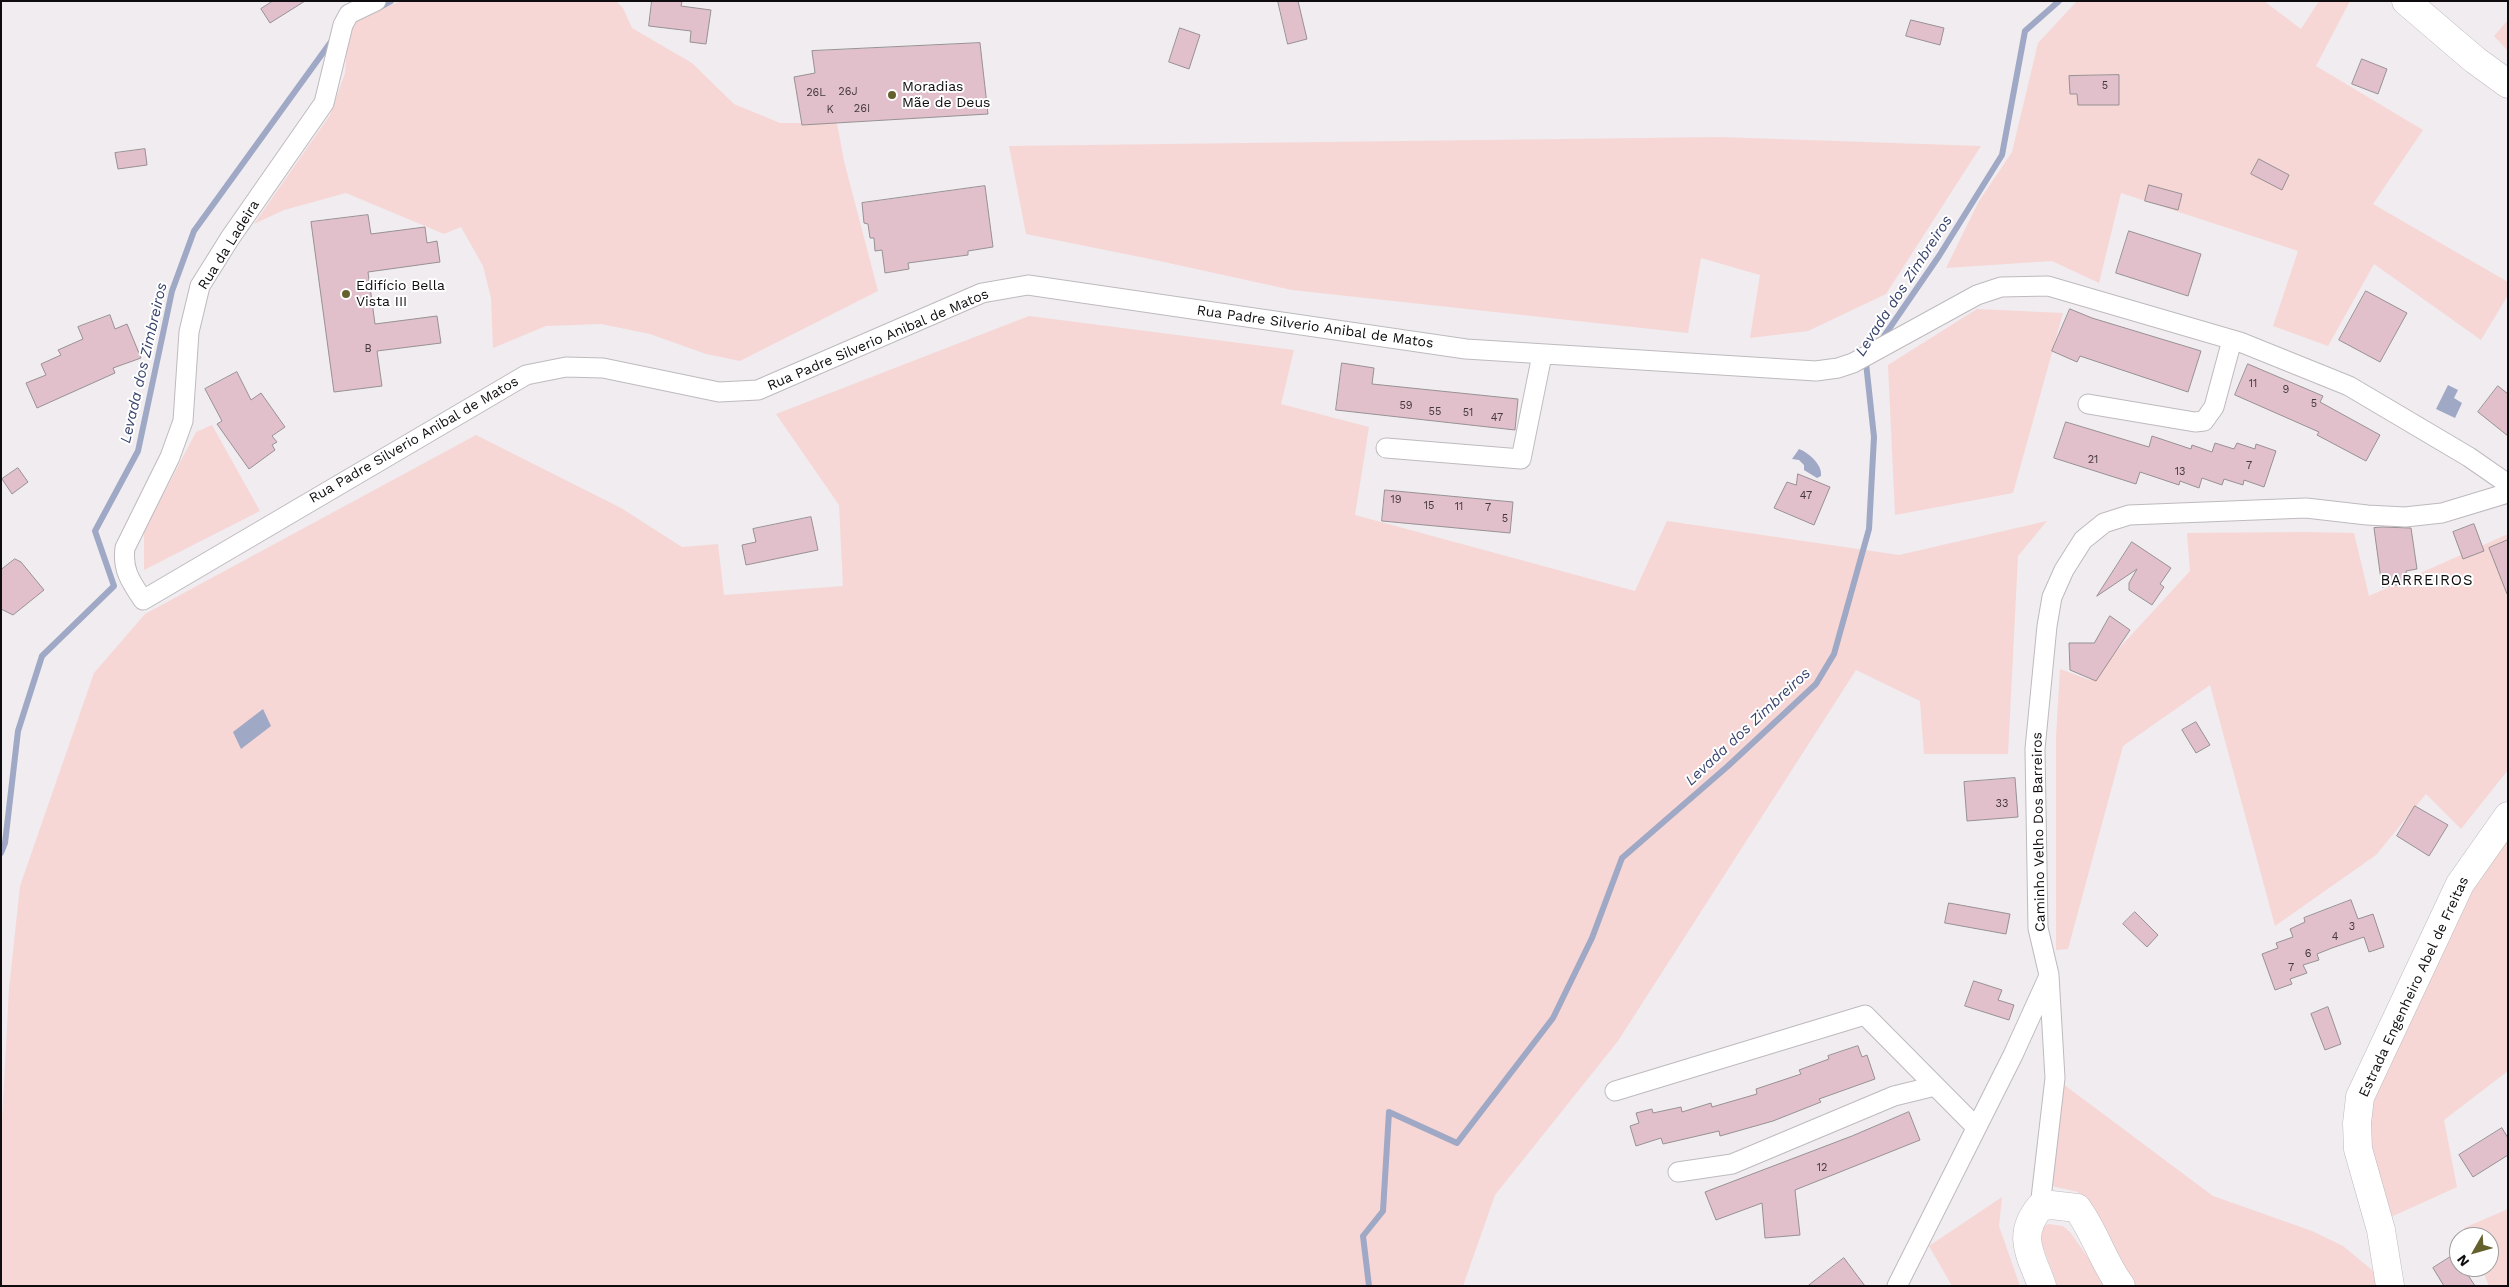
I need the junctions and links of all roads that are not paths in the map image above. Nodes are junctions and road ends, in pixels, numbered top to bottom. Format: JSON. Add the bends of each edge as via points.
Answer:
{"nodes":[{"id":1,"x":376,"y":1,"type":"edge"},
{"id":2,"x":2406,"y":1,"type":"edge"},
{"id":3,"x":2508,"y":84,"type":"edge"},
{"id":4,"x":2232,"y":340,"type":"junction"},
{"id":5,"x":1542,"y":355,"type":"junction"},
{"id":6,"x":2088,"y":404,"type":"dead end"},
{"id":7,"x":1386,"y":448,"type":"dead end"},
{"id":8,"x":2508,"y":484,"type":"edge"},
{"id":9,"x":2508,"y":493,"type":"edge"},
{"id":10,"x":143,"y":600,"type":"joint"},
{"id":11,"x":2508,"y":816,"type":"edge"},
{"id":12,"x":2049,"y":975,"type":"junction"},
{"id":13,"x":1935,"y":1086,"type":"junction"},
{"id":14,"x":1615,"y":1091,"type":"dead end"},
{"id":15,"x":1976,"y":1127,"type":"junction"},
{"id":16,"x":1678,"y":1172,"type":"dead end"},
{"id":17,"x":2040,"y":1207,"type":"junction"},
{"id":18,"x":1897,"y":1286,"type":"edge"},
{"id":19,"x":2042,"y":1286,"type":"edge"},
{"id":20,"x":2121,"y":1286,"type":"edge"},
{"id":21,"x":2390,"y":1286,"type":"edge"}],
"edges":[{"from":1,"to":10,"type":"street","name":"Rua da Ladeira","via":[[348,14],[342,26],[324,103],[200,286],[189,332],[183,421],[170,457],[124,548],[123,563],[128,577]]},
{"from":2,"to":3,"type":"main road"},
{"from":4,"to":5,"type":"street","name":"Rua Padre Silverio Anibal de Matos","via":[[2048,286],[2024,285],[2001,287],[1977,295],[1838,368],[1816,371]]},
{"from":4,"to":6,"type":"street","via":[[2214,407],[2204,421]]},
{"from":4,"to":8,"type":"street","name":"Rua Padre Silverio Anibal de Matos","via":[[2349,386],[2470,457]]},
{"from":5,"to":7,"type":"street","via":[[1521,459]]},
{"from":5,"to":10,"type":"street","name":"Rua Padre Silverio Anibal de Matos","via":[[1466,349],[1028,286],[982,293],[758,390],[719,392],[603,368],[566,367],[526,375]]},
{"from":9,"to":12,"type":"street","name":"Caminho Velho Dos Barreiros","via":[[2442,513],[2405,517],[2306,508],[2129,515],[2104,523],[2084,540],[2064,570],[2052,597],[2035,749],[2038,928]]},
{"from":11,"to":21,"type":"main road","name":"Estrada Engenheiro Abel de Freitas","via":[[2460,884],[2360,1097],[2358,1149],[2381,1230]]},
{"from":12,"to":15,"type":"street"},
{"from":12,"to":17,"type":"street","name":"Caminho Velho Dos Barreiros","via":[[2055,1078]]},
{"from":13,"to":14,"type":"street","via":[[1865,1015]]},
{"from":13,"to":15,"type":"street"},
{"from":13,"to":16,"type":"street","via":[[1894,1096],[1732,1164]]},
{"from":15,"to":18,"type":"street"},
{"from":17,"to":19,"type":"main road","via":[[2027,1227],[2026,1244]]},
{"from":17,"to":20,"type":"main road","via":[[2077,1208],[2089,1224]]}]}
